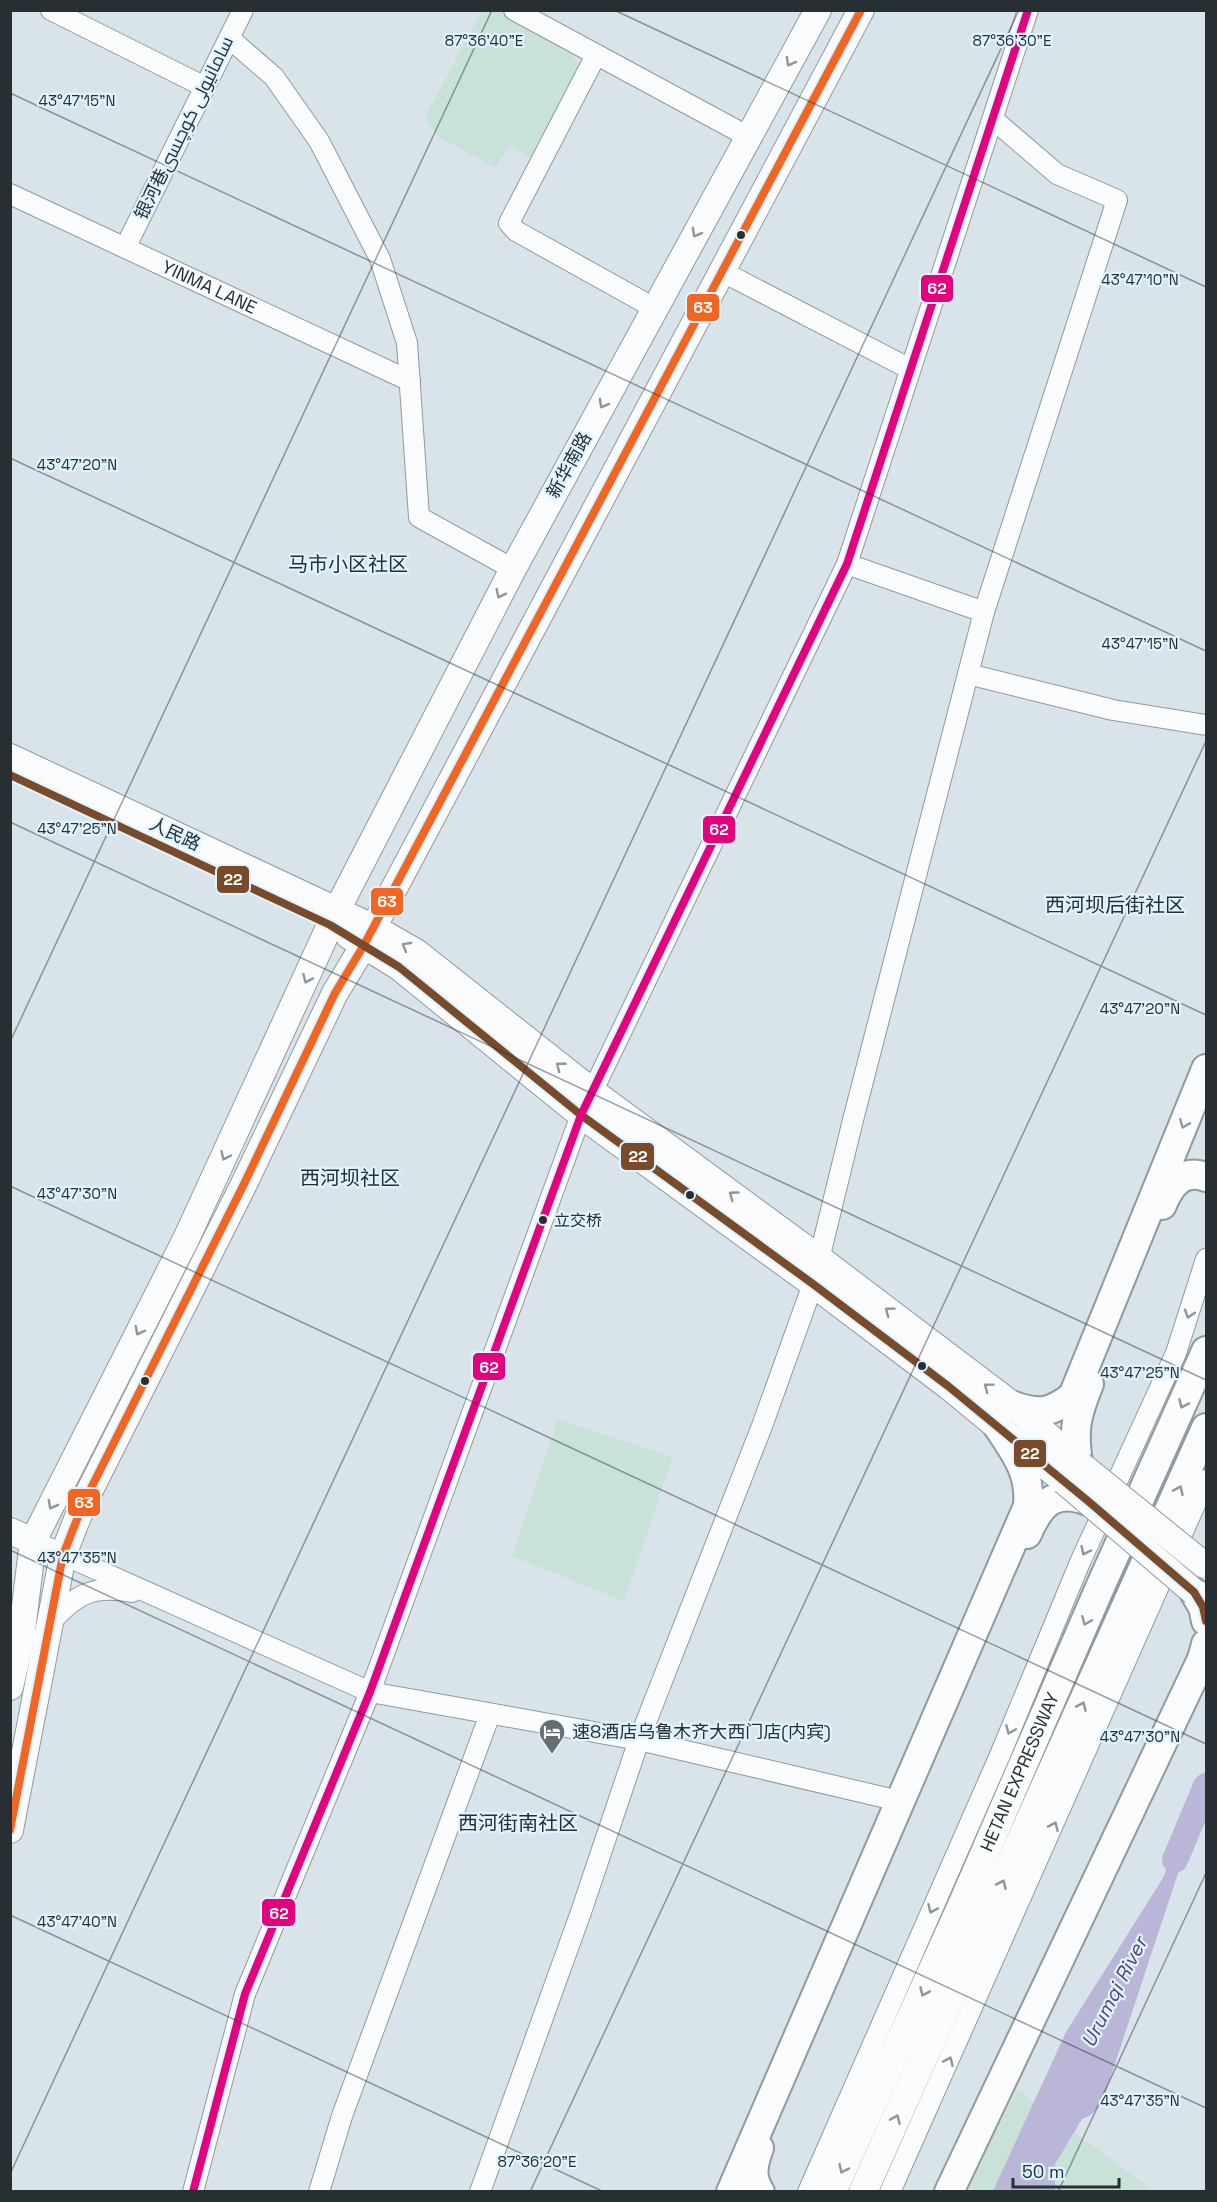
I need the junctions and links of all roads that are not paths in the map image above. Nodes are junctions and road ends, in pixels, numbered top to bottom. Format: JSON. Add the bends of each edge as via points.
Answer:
{"nodes":[{"id":1,"x":51,"y":10,"type":"edge"},
{"id":2,"x":243,"y":10,"type":"edge"},
{"id":3,"x":514,"y":10,"type":"edge"},
{"id":4,"x":818,"y":10,"type":"edge"},
{"id":5,"x":861,"y":10,"type":"edge"},
{"id":6,"x":1028,"y":10,"type":"edge"},
{"id":7,"x":229,"y":38,"type":"junction"},
{"id":8,"x":596,"y":55,"type":"junction"},
{"id":9,"x":205,"y":87,"type":"junction"},
{"id":10,"x":994,"y":120,"type":"junction"},
{"id":11,"x":749,"y":137,"type":"junction"},
{"id":12,"x":13,"y":201,"type":"edge"},
{"id":13,"x":126,"y":246,"type":"junction"},
{"id":14,"x":721,"y":271,"type":"junction"},
{"id":15,"x":656,"y":308,"type":"junction"},
{"id":16,"x":910,"y":369,"type":"junction"},
{"id":17,"x":410,"y":381,"type":"junction"},
{"id":18,"x":847,"y":564,"type":"junction"},
{"id":19,"x":513,"y":569,"type":"junction"},
{"id":20,"x":984,"y":612,"type":"junction"},
{"id":21,"x":968,"y":674,"type":"junction"},
{"id":22,"x":1206,"y":725,"type":"edge"},
{"id":23,"x":10,"y":757,"type":"edge"},
{"id":24,"x":10,"y":775,"type":"edge"},
{"id":25,"x":333,"y":918,"type":"junction"},
{"id":26,"x":368,"y":936,"type":"junction"},
{"id":27,"x":1206,"y":1069,"type":"edge"},
{"id":28,"x":593,"y":1092,"type":"junction"},
{"id":29,"x":581,"y":1115,"type":"junction"},
{"id":30,"x":1206,"y":1177,"type":"edge"},
{"id":31,"x":820,"y":1258,"type":"junction"},
{"id":32,"x":1206,"y":1259,"type":"edge"},
{"id":33,"x":813,"y":1284,"type":"junction"},
{"id":34,"x":1206,"y":1351,"type":"edge"},
{"id":35,"x":1005,"y":1416,"type":"junction"},
{"id":36,"x":1206,"y":1428,"type":"edge"},
{"id":37,"x":1074,"y":1470,"type":"junction"},
{"id":38,"x":1206,"y":1480,"type":"edge"},
{"id":39,"x":1088,"y":1501,"type":"junction"},
{"id":40,"x":18,"y":1538,"type":"edge"},
{"id":41,"x":63,"y":1555,"type":"junction"},
{"id":42,"x":1203,"y":1578,"type":"edge"},
{"id":43,"x":156,"y":1597,"type":"junction"},
{"id":44,"x":1206,"y":1621,"type":"edge"},
{"id":45,"x":51,"y":1622,"type":"junction"},
{"id":46,"x":1206,"y":1644,"type":"edge"},
{"id":47,"x":1206,"y":1682,"type":"edge"},
{"id":48,"x":10,"y":1687,"type":"edge"},
{"id":49,"x":370,"y":1692,"type":"junction"},
{"id":50,"x":490,"y":1714,"type":"junction"},
{"id":51,"x":639,"y":1740,"type":"junction"},
{"id":52,"x":895,"y":1800,"type":"dead end"},
{"id":53,"x":10,"y":1830,"type":"edge"},
{"id":54,"x":193,"y":2192,"type":"edge"},
{"id":55,"x":319,"y":2192,"type":"edge"},
{"id":56,"x":480,"y":2192,"type":"edge"},
{"id":57,"x":731,"y":2192,"type":"edge"},
{"id":58,"x":760,"y":2192,"type":"edge"},
{"id":59,"x":808,"y":2192,"type":"edge"},
{"id":60,"x":832,"y":2192,"type":"edge"},
{"id":61,"x":863,"y":2192,"type":"edge"},
{"id":62,"x":890,"y":2192,"type":"edge"},
{"id":63,"x":949,"y":2192,"type":"edge"},
{"id":64,"x":962,"y":2192,"type":"edge"}],
"edges":[{"from":1,"to":9,"type":"street"},
{"from":2,"to":7,"type":"street","name":"银河巷سامانيولى كوچىسى"},
{"from":3,"to":8,"type":"street"},
{"from":4,"to":11,"type":"main road","name":"新华南路","one_way":true},
{"from":5,"to":14,"type":"main road"},
{"from":6,"to":10,"type":"street"},
{"from":7,"to":9,"type":"street","name":"银河巷سامانيولى كوچىسى"},
{"from":7,"to":17,"type":"street","via":[[274,77],[319,141],[380,259],[407,343]]},
{"from":8,"to":11,"type":"street"},
{"from":8,"to":15,"type":"street","via":[[510,223],[516,231]]},
{"from":9,"to":13,"type":"street","name":"银河巷سامانيولى كوچىسى"},
{"from":10,"to":16,"type":"street"},
{"from":10,"to":20,"type":"street","via":[[1057,174],[1117,200]]},
{"from":11,"to":15,"type":"main road","name":"新华南路","one_way":true},
{"from":12,"to":13,"type":"street","name":"YINMA LANE"},
{"from":13,"to":17,"type":"street","name":"YINMA LANE"},
{"from":14,"to":16,"type":"street"},
{"from":14,"to":26,"type":"main road"},
{"from":15,"to":19,"type":"main road","name":"新华南路","one_way":true},
{"from":16,"to":18,"type":"street"},
{"from":17,"to":19,"type":"street","via":[[419,517]]},
{"from":18,"to":20,"type":"street"},
{"from":18,"to":28,"type":"street"},
{"from":19,"to":25,"type":"main road","name":"新华南路","one_way":true},
{"from":20,"to":21,"type":"street"},
{"from":21,"to":22,"type":"street","via":[[1113,710]]},
{"from":21,"to":31,"type":"street"},
{"from":23,"to":25,"type":"main road","name":"人民路"},
{"from":24,"to":25,"type":"main road","name":"人民路"},
{"from":25,"to":26,"type":"main road","name":"人民路"},
{"from":25,"to":40,"type":"main road","name":"新华南路","one_way":true,"via":[[186,1239]]},
{"from":28,"to":26,"type":"main road","one_way":true,"via":[[416,952]]},
{"from":26,"to":29,"type":"main road","via":[[399,967]]},
{"from":26,"to":41,"type":"main road","via":[[335,993],[83,1504]]},
{"from":27,"to":35,"type":"highway","one_way":true,"via":[[1073,1396],[1045,1412]]},
{"from":28,"to":29,"type":"street"},
{"from":31,"to":28,"type":"main road","one_way":true},
{"from":29,"to":33,"type":"main road"},
{"from":29,"to":49,"type":"street"},
{"from":30,"to":37,"type":"highway","via":[[1182,1177],[1168,1190],[1078,1410]]},
{"from":31,"to":33,"type":"street"},
{"from":35,"to":31,"type":"main road","one_way":true},
{"from":32,"to":59,"type":"street","one_way":true,"via":[[1176,1353],[1081,1560]]},
{"from":33,"to":35,"type":"main road"},
{"from":33,"to":51,"type":"street"},
{"from":34,"to":60,"type":"highway","name":"HETAN EXPRESSWAY","one_way":true},
{"from":35,"to":37,"type":"main road"},
{"from":35,"to":57,"type":"highway","via":[[1026,1473],[1028,1506]]},
{"from":61,"to":36,"type":"highway","name":"HETAN EXPRESSWAY","one_way":true},
{"from":37,"to":39,"type":"main road","bridge":true},
{"from":37,"to":42,"type":"main road","bridge":true},
{"from":62,"to":38,"type":"street","one_way":true},
{"from":39,"to":42,"type":"main road","bridge":true},
{"from":39,"to":58,"type":"highway","via":[[1059,1497],[1035,1514],[759,2149],[753,2174]]},
{"from":40,"to":41,"type":"street"},
{"from":40,"to":48,"type":"main road","name":"新华南路","via":[[28,1570],[21,1639]]},
{"from":41,"to":43,"type":"street"},
{"from":41,"to":45,"type":"main road"},
{"from":42,"to":44,"type":"highway"},
{"from":43,"to":45,"type":"street","via":[[113,1588],[89,1592],[67,1604]]},
{"from":43,"to":49,"type":"street"},
{"from":45,"to":53,"type":"main road"},
{"from":46,"to":63,"type":"highway"},
{"from":47,"to":64,"type":"highway"},
{"from":49,"to":50,"type":"street"},
{"from":49,"to":54,"type":"street","via":[[245,1994]]},
{"from":50,"to":51,"type":"street"},
{"from":50,"to":55,"type":"street","via":[[342,2116]]},
{"from":51,"to":52,"type":"street"},
{"from":51,"to":56,"type":"street"}]}
